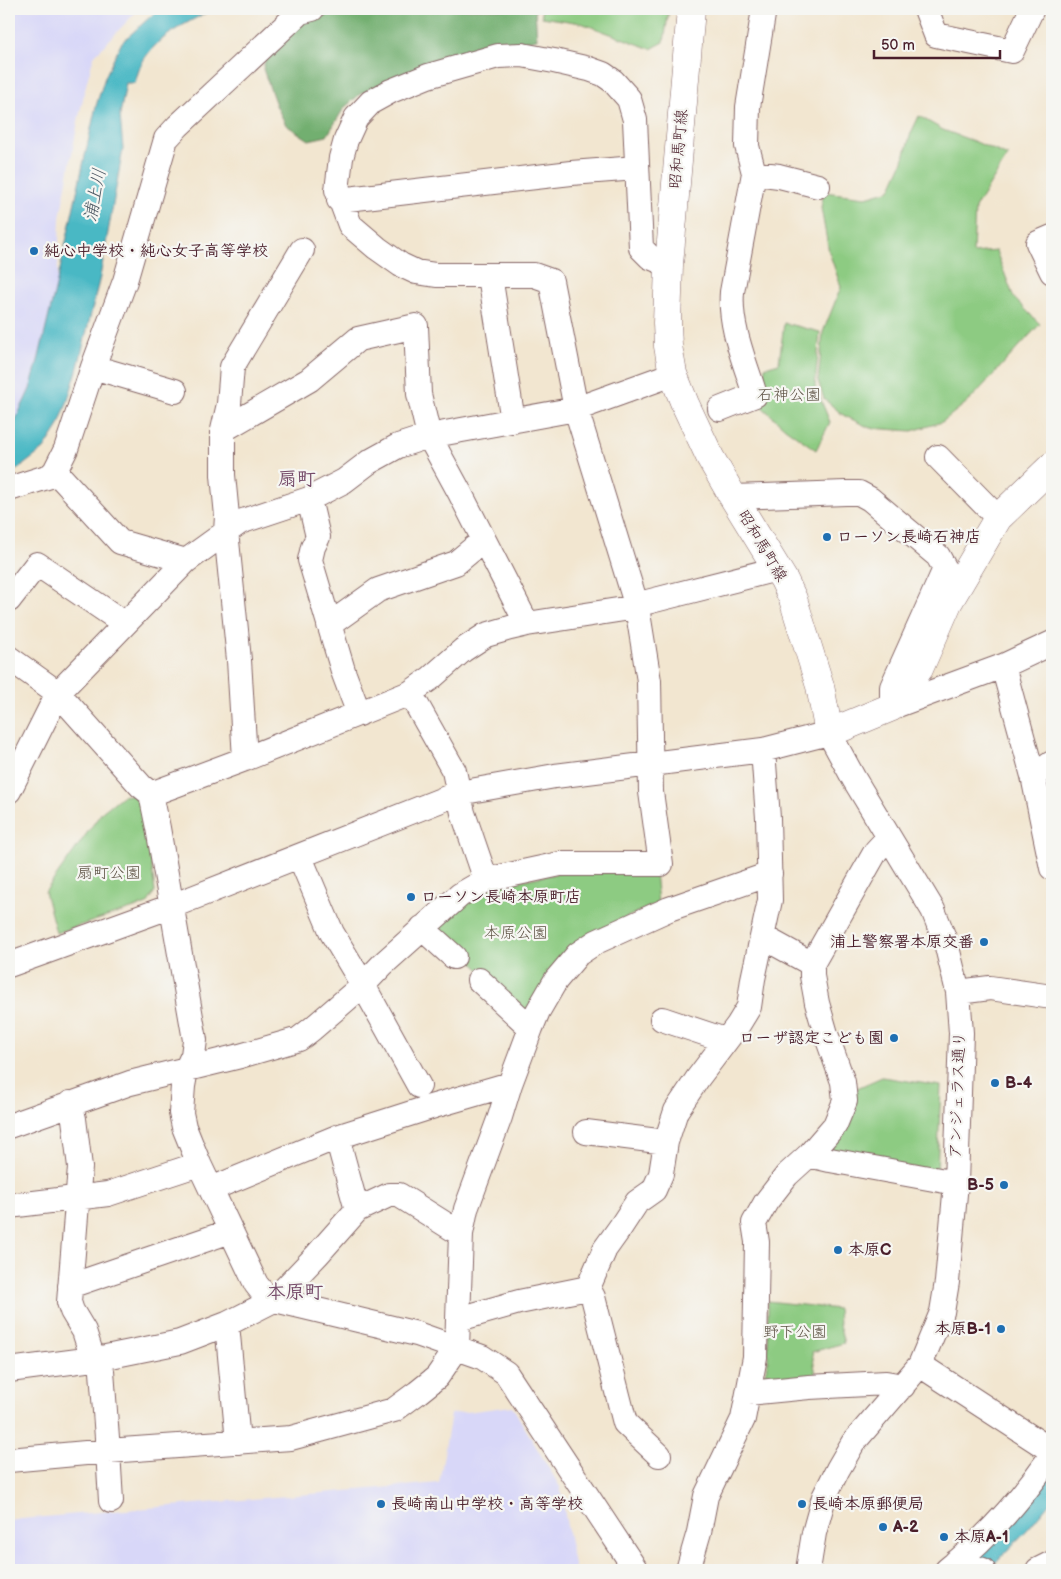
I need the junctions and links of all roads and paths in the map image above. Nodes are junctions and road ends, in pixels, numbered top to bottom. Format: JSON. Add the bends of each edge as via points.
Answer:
{"nodes":[{"id":1,"x":312,"y":9,"type":"edge"},
{"id":2,"x":691,"y":9,"type":"edge"},
{"id":3,"x":764,"y":9,"type":"edge"},
{"id":4,"x":926,"y":9,"type":"edge"},
{"id":5,"x":1032,"y":9,"type":"edge"},
{"id":6,"x":638,"y":168,"type":"junction"},
{"id":7,"x":754,"y":173,"type":"junction"},
{"id":8,"x":818,"y":186,"type":"dead end"},
{"id":9,"x":339,"y":200,"type":"junction"},
{"id":10,"x":1052,"y":237,"type":"edge"},
{"id":11,"x":302,"y":250,"type":"dead end"},
{"id":12,"x":669,"y":265,"type":"junction"},
{"id":13,"x":1052,"y":272,"type":"edge"},
{"id":14,"x":490,"y":276,"type":"junction"},
{"id":15,"x":93,"y":367,"type":"junction"},
{"id":16,"x":673,"y":374,"type":"junction"},
{"id":17,"x":175,"y":391,"type":"dead end"},
{"id":18,"x":576,"y":409,"type":"junction"},
{"id":19,"x":720,"y":409,"type":"dead end"},
{"id":20,"x":513,"y":421,"type":"junction"},
{"id":21,"x":223,"y":430,"type":"junction"},
{"id":22,"x":429,"y":436,"type":"junction"},
{"id":23,"x":938,"y":457,"type":"dead end"},
{"id":24,"x":1052,"y":466,"type":"edge"},
{"id":25,"x":55,"y":471,"type":"junction"},
{"id":26,"x":9,"y":489,"type":"edge"},
{"id":27,"x":733,"y":496,"type":"junction"},
{"id":28,"x":309,"y":499,"type":"junction"},
{"id":29,"x":998,"y":518,"type":"junction"},
{"id":30,"x":226,"y":530,"type":"junction"},
{"id":31,"x":484,"y":542,"type":"junction"},
{"id":32,"x":186,"y":561,"type":"junction"},
{"id":33,"x":777,"y":569,"type":"junction"},
{"id":34,"x":9,"y":600,"type":"edge"},
{"id":35,"x":637,"y":607,"type":"junction"},
{"id":36,"x":124,"y":623,"type":"junction"},
{"id":37,"x":527,"y":624,"type":"junction"},
{"id":38,"x":329,"y":625,"type":"junction"},
{"id":39,"x":1052,"y":643,"type":"edge"},
{"id":40,"x":9,"y":658,"type":"edge"},
{"id":41,"x":1003,"y":666,"type":"junction"},
{"id":42,"x":58,"y":693,"type":"junction"},
{"id":43,"x":410,"y":693,"type":"junction"},
{"id":44,"x":892,"y":707,"type":"junction"},
{"id":45,"x":360,"y":714,"type":"junction"},
{"id":46,"x":830,"y":733,"type":"junction"},
{"id":47,"x":763,"y":750,"type":"junction"},
{"id":48,"x":245,"y":759,"type":"junction"},
{"id":49,"x":650,"y":764,"type":"junction"},
{"id":50,"x":1043,"y":769,"type":"edge"},
{"id":51,"x":9,"y":791,"type":"edge"},
{"id":52,"x":459,"y":793,"type":"junction"},
{"id":53,"x":151,"y":794,"type":"junction"},
{"id":54,"x":889,"y":836,"type":"junction"},
{"id":55,"x":300,"y":857,"type":"junction"},
{"id":56,"x":1052,"y":868,"type":"edge"},
{"id":57,"x":770,"y":874,"type":"junction"},
{"id":58,"x":486,"y":880,"type":"junction"},
{"id":59,"x":172,"y":906,"type":"junction"},
{"id":60,"x":422,"y":928,"type":"junction"},
{"id":61,"x":762,"y":937,"type":"junction"},
{"id":62,"x":454,"y":958,"type":"dead end"},
{"id":63,"x":812,"y":964,"type":"junction"},
{"id":64,"x":9,"y":965,"type":"edge"},
{"id":65,"x":478,"y":980,"type":"dead end"},
{"id":66,"x":363,"y":985,"type":"junction"},
{"id":67,"x":958,"y":992,"type":"junction"},
{"id":68,"x":1052,"y":997,"type":"edge"},
{"id":69,"x":662,"y":1019,"type":"dead end"},
{"id":70,"x":531,"y":1028,"type":"junction"},
{"id":71,"x":725,"y":1040,"type":"junction"},
{"id":72,"x":186,"y":1070,"type":"junction"},
{"id":73,"x":510,"y":1084,"type":"junction"},
{"id":74,"x":419,"y":1086,"type":"dead end"},
{"id":75,"x":70,"y":1103,"type":"junction"},
{"id":76,"x":9,"y":1126,"type":"edge"},
{"id":77,"x":586,"y":1132,"type":"dead end"},
{"id":78,"x":337,"y":1137,"type":"junction"},
{"id":79,"x":666,"y":1142,"type":"junction"},
{"id":80,"x":809,"y":1155,"type":"junction"},
{"id":81,"x":199,"y":1164,"type":"junction"},
{"id":82,"x":956,"y":1183,"type":"junction"},
{"id":83,"x":211,"y":1189,"type":"junction"},
{"id":84,"x":78,"y":1198,"type":"junction"},
{"id":85,"x":9,"y":1206,"type":"edge"},
{"id":86,"x":357,"y":1210,"type":"junction"},
{"id":87,"x":231,"y":1231,"type":"junction"},
{"id":88,"x":460,"y":1234,"type":"junction"},
{"id":89,"x":70,"y":1286,"type":"junction"},
{"id":90,"x":588,"y":1288,"type":"junction"},
{"id":91,"x":274,"y":1300,"type":"junction"},
{"id":92,"x":459,"y":1318,"type":"junction"},
{"id":93,"x":228,"y":1324,"type":"junction"},
{"id":94,"x":457,"y":1348,"type":"junction"},
{"id":95,"x":97,"y":1358,"type":"junction"},
{"id":96,"x":920,"y":1364,"type":"junction"},
{"id":97,"x":9,"y":1370,"type":"edge"},
{"id":98,"x":903,"y":1386,"type":"junction"},
{"id":99,"x":748,"y":1393,"type":"junction"},
{"id":100,"x":238,"y":1442,"type":"junction"},
{"id":101,"x":108,"y":1451,"type":"junction"},
{"id":102,"x":1052,"y":1452,"type":"edge"},
{"id":103,"x":659,"y":1455,"type":"dead end"},
{"id":104,"x":1052,"y":1455,"type":"edge"},
{"id":105,"x":9,"y":1460,"type":"edge"},
{"id":106,"x":111,"y":1501,"type":"dead end"},
{"id":107,"x":1052,"y":1563,"type":"edge"},
{"id":108,"x":952,"y":1566,"type":"edge"},
{"id":109,"x":636,"y":1570,"type":"edge"},
{"id":110,"x":688,"y":1570,"type":"edge"},
{"id":111,"x":808,"y":1570,"type":"edge"},
{"id":112,"x":983,"y":1570,"type":"edge"},
{"id":113,"x":1038,"y":1570,"type":"edge"}],
"edges":[{"from":1,"to":15,"type":"street","via":[[300,12],[166,139],[125,281]]},
{"from":2,"to":12,"type":"main road","name":"昭和馬町線"},
{"from":3,"to":7,"type":"street","via":[[748,107],[747,146]]},
{"from":4,"to":5,"type":"street","via":[[936,35],[1012,50]]},
{"from":6,"to":9,"type":"street"},
{"from":6,"to":9,"type":"street","via":[[632,108],[629,99],[613,81],[589,69],[554,61],[522,55],[498,56],[428,76],[371,102],[356,118],[346,140],[337,190]]},
{"from":6,"to":12,"type":"street","via":[[641,248],[650,257]]},
{"from":7,"to":8,"type":"street"},
{"from":7,"to":19,"type":"street","via":[[730,306],[755,395]]},
{"from":9,"to":14,"type":"street","via":[[350,225],[416,279],[436,275]]},
{"from":10,"to":13,"type":"street","via":[[1038,243]]},
{"from":11,"to":21,"type":"street","via":[[232,367]]},
{"from":12,"to":16,"type":"main road","name":"昭和馬町線","via":[[667,323]]},
{"from":14,"to":18,"type":"street","via":[[534,275],[551,281]]},
{"from":14,"to":20,"type":"street"},
{"from":15,"to":17,"type":"street"},
{"from":15,"to":25,"type":"street","via":[[66,449]]},
{"from":16,"to":18,"type":"street"},
{"from":16,"to":27,"type":"main road","name":"昭和馬町線","via":[[698,431]]},
{"from":18,"to":20,"type":"street"},
{"from":18,"to":35,"type":"street"},
{"from":20,"to":22,"type":"street"},
{"from":21,"to":22,"type":"street","via":[[309,380],[358,339],[417,321],[419,394]]},
{"from":21,"to":30,"type":"street"},
{"from":22,"to":28,"type":"street","via":[[398,446]]},
{"from":22,"to":31,"type":"street"},
{"from":23,"to":29,"type":"street"},
{"from":24,"to":29,"type":"main road"},
{"from":25,"to":26,"type":"street","via":[[50,476]]},
{"from":25,"to":32,"type":"street","via":[[120,542]]},
{"from":27,"to":33,"type":"main road","name":"昭和馬町線"},
{"from":27,"to":44,"type":"street","via":[[859,493],[938,556],[945,569],[892,687]]},
{"from":28,"to":30,"type":"street","via":[[240,522]]},
{"from":28,"to":38,"type":"street","via":[[318,538],[310,560]]},
{"from":29,"to":44,"type":"main road","via":[[948,603],[919,669]]},
{"from":30,"to":32,"type":"street"},
{"from":30,"to":48,"type":"street"},
{"from":31,"to":37,"type":"street"},
{"from":31,"to":38,"type":"street","via":[[456,563],[378,590]]},
{"from":32,"to":36,"type":"street"},
{"from":33,"to":35,"type":"street"},
{"from":33,"to":46,"type":"main road","name":"昭和馬町線","via":[[793,599],[820,686]]},
{"from":34,"to":36,"type":"street","via":[[37,564]]},
{"from":35,"to":37,"type":"street"},
{"from":35,"to":49,"type":"street","via":[[649,681]]},
{"from":36,"to":42,"type":"street"},
{"from":37,"to":43,"type":"street","via":[[486,635]]},
{"from":38,"to":45,"type":"street"},
{"from":39,"to":41,"type":"street"},
{"from":40,"to":42,"type":"street"},
{"from":41,"to":44,"type":"street"},
{"from":41,"to":50,"type":"street"},
{"from":42,"to":51,"type":"street"},
{"from":42,"to":53,"type":"street"},
{"from":43,"to":45,"type":"street"},
{"from":43,"to":52,"type":"street","via":[[454,771]]},
{"from":44,"to":46,"type":"main road"},
{"from":45,"to":48,"type":"street"},
{"from":46,"to":47,"type":"street"},
{"from":46,"to":54,"type":"street","name":"アンジェラス通り"},
{"from":47,"to":49,"type":"street"},
{"from":47,"to":57,"type":"street"},
{"from":48,"to":53,"type":"street"},
{"from":49,"to":52,"type":"street"},
{"from":49,"to":58,"type":"street","via":[[661,864],[560,864]]},
{"from":50,"to":56,"type":"street"},
{"from":52,"to":55,"type":"street"},
{"from":52,"to":58,"type":"street"},
{"from":53,"to":59,"type":"street"},
{"from":54,"to":63,"type":"street","via":[[876,851]]},
{"from":54,"to":67,"type":"street","name":"アンジェラス通り","via":[[932,910],[946,943]]},
{"from":55,"to":59,"type":"street"},
{"from":55,"to":66,"type":"street","via":[[332,933]]},
{"from":57,"to":61,"type":"street","via":[[770,900]]},
{"from":57,"to":70,"type":"street","via":[[669,909],[596,942],[578,954],[556,980]]},
{"from":58,"to":60,"type":"street","via":[[460,895]]},
{"from":59,"to":64,"type":"street"},
{"from":59,"to":72,"type":"street","via":[[195,1040]]},
{"from":60,"to":62,"type":"street"},
{"from":60,"to":66,"type":"street"},
{"from":61,"to":63,"type":"street"},
{"from":61,"to":71,"type":"street","via":[[749,1007]]},
{"from":63,"to":80,"type":"street","via":[[817,1003],[844,1082],[845,1101],[835,1125]]},
{"from":65,"to":70,"type":"street"},
{"from":66,"to":72,"type":"street","via":[[299,1039]]},
{"from":66,"to":74,"type":"street"},
{"from":67,"to":68,"type":"street","via":[[990,988]]},
{"from":67,"to":82,"type":"street","name":"アンジェラス通り","via":[[961,1033]]},
{"from":69,"to":71,"type":"street"},
{"from":70,"to":73,"type":"street"},
{"from":71,"to":79,"type":"street","via":[[676,1111]]},
{"from":72,"to":75,"type":"street","via":[[130,1083]]},
{"from":72,"to":81,"type":"street","via":[[181,1114]]},
{"from":73,"to":78,"type":"street"},
{"from":73,"to":88,"type":"street"},
{"from":75,"to":76,"type":"street"},
{"from":75,"to":84,"type":"street","via":[[80,1167]]},
{"from":77,"to":79,"type":"street"},
{"from":78,"to":83,"type":"street"},
{"from":78,"to":86,"type":"street"},
{"from":79,"to":90,"type":"street","via":[[661,1174],[654,1190],[637,1202],[606,1249]]},
{"from":80,"to":82,"type":"street"},
{"from":80,"to":99,"type":"street","via":[[782,1182],[754,1223],[757,1242],[755,1357]]},
{"from":81,"to":83,"type":"street"},
{"from":81,"to":84,"type":"street","via":[[108,1194]]},
{"from":82,"to":96,"type":"street","name":"アンジェラス通り","via":[[942,1312]]},
{"from":83,"to":87,"type":"street"},
{"from":84,"to":85,"type":"street"},
{"from":84,"to":89,"type":"street"},
{"from":86,"to":88,"type":"street","via":[[389,1195],[399,1195]]},
{"from":86,"to":91,"type":"street"},
{"from":87,"to":89,"type":"street"},
{"from":87,"to":91,"type":"street","via":[[256,1284],[266,1298]]},
{"from":88,"to":92,"type":"street"},
{"from":89,"to":95,"type":"street","via":[[72,1311]]},
{"from":90,"to":92,"type":"street"},
{"from":90,"to":103,"type":"street","via":[[594,1297],[625,1422]]},
{"from":91,"to":93,"type":"street"},
{"from":91,"to":94,"type":"street","via":[[416,1334]]},
{"from":92,"to":94,"type":"street"},
{"from":93,"to":95,"type":"street","via":[[180,1342]]},
{"from":93,"to":100,"type":"street"},
{"from":94,"to":100,"type":"street","via":[[438,1377],[394,1410],[291,1438]]},
{"from":94,"to":109,"type":"street","via":[[482,1356],[506,1373]]},
{"from":95,"to":97,"type":"street"},
{"from":95,"to":101,"type":"street"},
{"from":96,"to":98,"type":"street","name":"アンジェラス通り"},
{"from":96,"to":102,"type":"street"},
{"from":98,"to":99,"type":"street","via":[[886,1383]]},
{"from":98,"to":111,"type":"street","name":"アンジェラス通り","via":[[854,1443],[838,1468],[824,1498]]},
{"from":99,"to":110,"type":"street","via":[[743,1419],[706,1496]]},
{"from":100,"to":101,"type":"street"},
{"from":101,"to":105,"type":"street"},
{"from":101,"to":106,"type":"street"},
{"from":104,"to":108,"type":"street","via":[[1002,1519]]},
{"from":107,"to":113,"type":"street"},
{"from":108,"to":112,"type":"street"}]}
